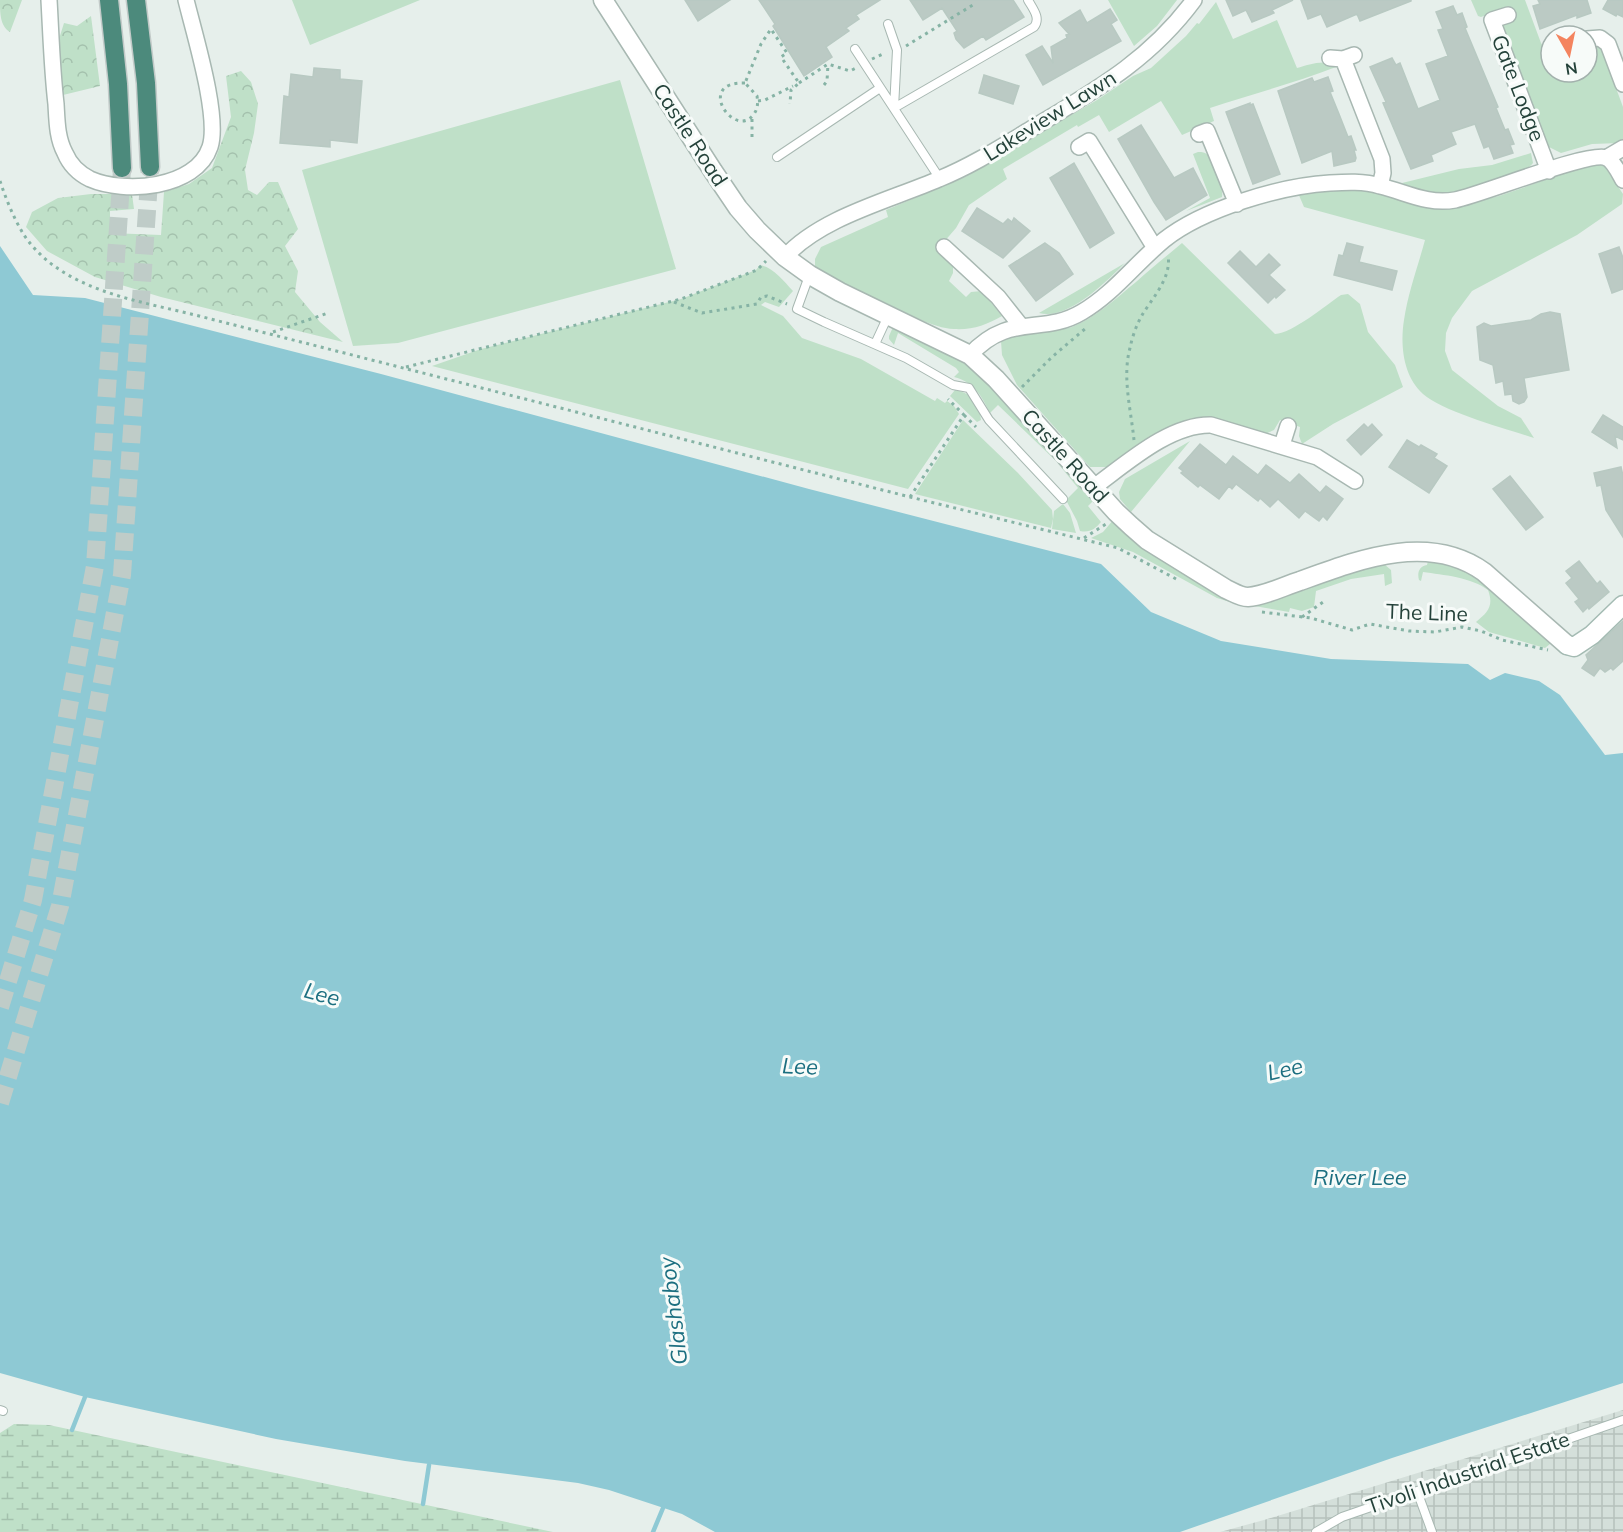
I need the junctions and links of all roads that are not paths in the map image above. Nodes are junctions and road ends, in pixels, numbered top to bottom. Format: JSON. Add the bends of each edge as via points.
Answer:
{"nodes":[{"id":1,"x":49,"y":0,"type":"edge"},
{"id":2,"x":110,"y":0,"type":"edge"},
{"id":3,"x":136,"y":0,"type":"edge"},
{"id":4,"x":186,"y":0,"type":"edge"},
{"id":5,"x":603,"y":0,"type":"edge"},
{"id":6,"x":1028,"y":0,"type":"edge"},
{"id":7,"x":1194,"y":0,"type":"edge"},
{"id":8,"x":1508,"y":15,"type":"dead end"},
{"id":9,"x":888,"y":24,"type":"dead end"},
{"id":10,"x":1599,"y":38,"type":"edge"},
{"id":11,"x":855,"y":49,"type":"dead end"},
{"id":12,"x":1342,"y":57,"type":"dead end"},
{"id":13,"x":1623,"y":84,"type":"edge"},
{"id":14,"x":880,"y":88,"type":"junction"},
{"id":15,"x":894,"y":108,"type":"junction"},
{"id":16,"x":1199,"y":134,"type":"dead end"},
{"id":17,"x":1078,"y":147,"type":"dead end"},
{"id":18,"x":1623,"y":148,"type":"edge"},
{"id":19,"x":777,"y":157,"type":"dead end"},
{"id":20,"x":1606,"y":158,"type":"junction"},
{"id":21,"x":150,"y":167,"type":"tunnel mouth"},
{"id":22,"x":122,"y":168,"type":"tunnel mouth"},
{"id":23,"x":1549,"y":171,"type":"junction"},
{"id":24,"x":940,"y":179,"type":"junction"},
{"id":25,"x":1623,"y":180,"type":"edge"},
{"id":26,"x":1380,"y":186,"type":"junction"},
{"id":27,"x":1237,"y":204,"type":"junction"},
{"id":28,"x":1161,"y":243,"type":"junction"},
{"id":29,"x":944,"y":247,"type":"dead end"},
{"id":30,"x":785,"y":257,"type":"junction"},
{"id":31,"x":810,"y":275,"type":"junction"},
{"id":32,"x":888,"y":316,"type":"junction"},
{"id":33,"x":1021,"y":326,"type":"junction"},
{"id":34,"x":875,"y":344,"type":"junction"},
{"id":35,"x":970,"y":355,"type":"junction"},
{"id":36,"x":1288,"y":426,"type":"dead end"},
{"id":37,"x":1282,"y":445,"type":"junction"},
{"id":38,"x":1355,"y":481,"type":"dead end"},
{"id":39,"x":1094,"y":487,"type":"junction"},
{"id":40,"x":1063,"y":499,"type":"dead end"},
{"id":41,"x":1623,"y":605,"type":"edge"},
{"id":42,"x":1623,"y":1420,"type":"edge"},
{"id":43,"x":1417,"y":1491,"type":"junction"},
{"id":44,"x":1316,"y":1532,"type":"edge"},
{"id":45,"x":1432,"y":1532,"type":"edge"}],
"edges":[{"from":1,"to":4,"type":"street","via":[[57,119],[63,151],[70,163],[88,178],[135,186],[173,181],[186,175],[197,168],[210,147],[210,103]]},
{"from":2,"to":22,"type":"highway"},
{"from":3,"to":21,"type":"highway","via":[[146,83]]},
{"from":5,"to":30,"type":"street","name":"Castle Road","via":[[738,208]]},
{"from":6,"to":15,"type":"lane","via":[[1037,16],[1034,27]]},
{"from":7,"to":24,"type":"street","name":"Lakeview Lawn","via":[[1156,45],[1122,72],[972,164]]},
{"from":8,"to":23,"type":"street","name":"Gate Lodge","via":[[1492,20]]},
{"from":9,"to":15,"type":"lane","via":[[897,50]]},
{"from":10,"to":13,"type":"street","via":[[1608,44]]},
{"from":11,"to":14,"type":"lane"},
{"from":12,"to":26,"type":"street","via":[[1382,159]]},
{"from":14,"to":15,"type":"lane"},
{"from":14,"to":19,"type":"lane"},
{"from":15,"to":24,"type":"lane"},
{"from":16,"to":27,"type":"street","via":[[1207,131]]},
{"from":17,"to":28,"type":"street","via":[[1089,141]]},
{"from":18,"to":20,"type":"street"},
{"from":20,"to":23,"type":"street","via":[[1590,158]]},
{"from":20,"to":25,"type":"street"},
{"from":23,"to":26,"type":"street","via":[[1479,194],[1435,202]]},
{"from":24,"to":30,"type":"street","name":"Lakeview Lawn","via":[[833,223]]},
{"from":26,"to":27,"type":"street","via":[[1347,182],[1306,185]]},
{"from":27,"to":28,"type":"street","via":[[1191,223]]},
{"from":28,"to":33,"type":"street","via":[[1081,313],[1056,323]]},
{"from":29,"to":33,"type":"street","via":[[998,297]]},
{"from":30,"to":31,"type":"street","name":"Castle Road"},
{"from":31,"to":32,"type":"street","name":"Castle Road"},
{"from":31,"to":34,"type":"lane","via":[[797,309]]},
{"from":32,"to":34,"type":"lane"},
{"from":32,"to":35,"type":"street","name":"Castle Road"},
{"from":33,"to":35,"type":"street","via":[[993,336]]},
{"from":34,"to":40,"type":"lane","via":[[953,385],[969,388],[990,420]]},
{"from":35,"to":39,"type":"street","name":"Castle Road"},
{"from":36,"to":37,"type":"street"},
{"from":37,"to":38,"type":"street","via":[[1317,457]]},
{"from":37,"to":39,"type":"street","via":[[1211,425],[1180,429]]},
{"from":39,"to":41,"type":"street","name":"Castle Road","via":[[1147,540],[1240,596],[1273,590],[1382,555],[1417,551],[1451,556],[1476,566],[1559,648],[1584,642]]},
{"from":42,"to":43,"type":"lane","name":"Tivoli Industrial Estate"},
{"from":43,"to":44,"type":"lane","name":"Tivoli Industrial Estate","via":[[1341,1517]]},
{"from":43,"to":45,"type":"lane"}]}
